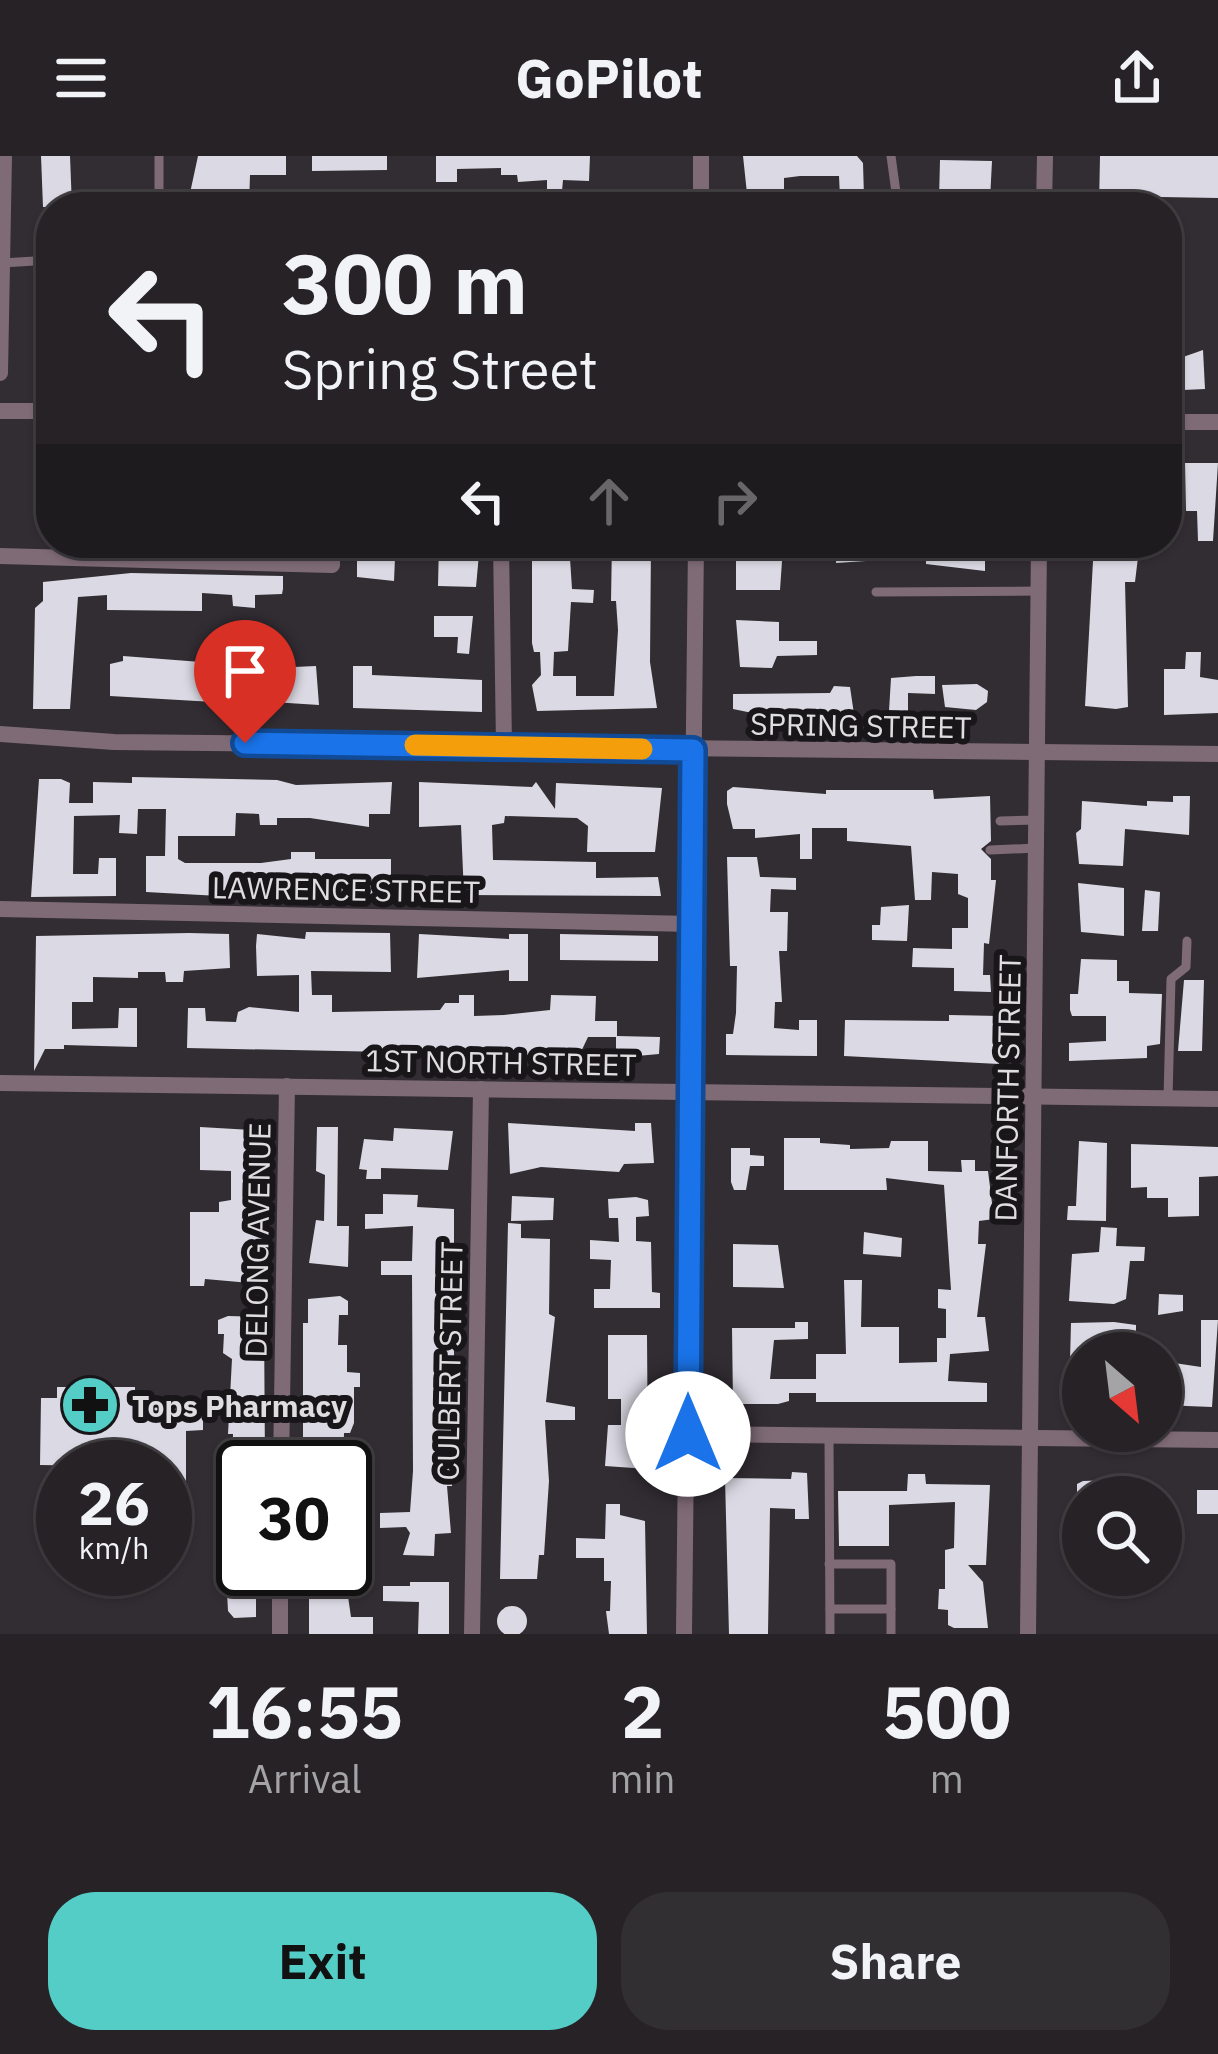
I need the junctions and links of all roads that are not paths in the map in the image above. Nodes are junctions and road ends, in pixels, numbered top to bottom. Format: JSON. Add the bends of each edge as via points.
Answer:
{"nodes":[{"id":1,"x":4,"y":156,"type":"edge"},
{"id":2,"x":159,"y":156,"type":"edge"},
{"id":3,"x":701,"y":156,"type":"edge"},
{"id":4,"x":891,"y":156,"type":"edge"},
{"id":5,"x":1045,"y":156,"type":"edge"},
{"id":6,"x":159,"y":192,"type":"edge"},
{"id":7,"x":701,"y":192,"type":"edge"},
{"id":8,"x":896,"y":192,"type":"edge"},
{"id":9,"x":1044,"y":192,"type":"edge"},
{"id":10,"x":36,"y":261,"type":"edge"},
{"id":11,"x":2,"y":263,"type":"edge"},
{"id":12,"x":0,"y":373,"type":"edge"},
{"id":13,"x":0,"y":411,"type":"edge"},
{"id":14,"x":36,"y":411,"type":"edge"},
{"id":15,"x":1182,"y":422,"type":"edge"},
{"id":16,"x":1218,"y":422,"type":"edge"},
{"id":17,"x":0,"y":556,"type":"edge"},
{"id":18,"x":36,"y":557,"type":"edge"},
{"id":19,"x":66,"y":558,"type":"edge"},
{"id":20,"x":332,"y":558,"type":"edge"},
{"id":21,"x":501,"y":558,"type":"edge"},
{"id":22,"x":696,"y":558,"type":"edge"},
{"id":23,"x":1039,"y":558,"type":"edge"},
{"id":24,"x":1039,"y":591,"type":"junction"},
{"id":25,"x":876,"y":592,"type":"dead end"},
{"id":26,"x":0,"y":734,"type":"edge"},
{"id":27,"x":504,"y":746,"type":"junction"},
{"id":28,"x":693,"y":750,"type":"junction"},
{"id":29,"x":1038,"y":754,"type":"junction"},
{"id":30,"x":1218,"y":754,"type":"edge"},
{"id":31,"x":1037,"y":820,"type":"junction"},
{"id":32,"x":1000,"y":821,"type":"dead end"},
{"id":33,"x":1037,"y":848,"type":"junction"},
{"id":34,"x":990,"y":850,"type":"dead end"},
{"id":35,"x":0,"y":909,"type":"edge"},
{"id":36,"x":691,"y":924,"type":"junction"},
{"id":37,"x":1186,"y":941,"type":"dead end"},
{"id":38,"x":0,"y":1083,"type":"edge"},
{"id":39,"x":287,"y":1086,"type":"junction"},
{"id":40,"x":481,"y":1089,"type":"junction"},
{"id":41,"x":690,"y":1091,"type":"junction"},
{"id":42,"x":1034,"y":1098,"type":"junction"},
{"id":43,"x":1168,"y":1099,"type":"junction"},
{"id":44,"x":1218,"y":1100,"type":"edge"},
{"id":45,"x":688,"y":1434,"type":"junction"},
{"id":46,"x":829,"y":1435,"type":"junction"},
{"id":47,"x":1030,"y":1437,"type":"junction"},
{"id":48,"x":281,"y":1440,"type":"edge"},
{"id":49,"x":1218,"y":1440,"type":"edge"},
{"id":50,"x":829,"y":1564,"type":"junction"},
{"id":51,"x":280,"y":1596,"type":"edge"},
{"id":52,"x":891,"y":1609,"type":"junction"},
{"id":53,"x":830,"y":1610,"type":"junction"},
{"id":54,"x":280,"y":1634,"type":"edge"},
{"id":55,"x":472,"y":1634,"type":"edge"},
{"id":56,"x":683,"y":1634,"type":"edge"},
{"id":57,"x":830,"y":1634,"type":"edge"},
{"id":58,"x":891,"y":1634,"type":"edge"},
{"id":59,"x":1028,"y":1634,"type":"edge"}],
"edges":[{"from":1,"to":11,"type":"street"},
{"from":2,"to":6,"type":"lane"},
{"from":3,"to":7,"type":"street"},
{"from":4,"to":8,"type":"lane"},
{"from":5,"to":9,"type":"street"},
{"from":10,"to":11,"type":"lane"},
{"from":11,"to":12,"type":"street"},
{"from":13,"to":14,"type":"street"},
{"from":15,"to":16,"type":"street"},
{"from":17,"to":18,"type":"street"},
{"from":19,"to":20,"type":"street","via":[[332,566]]},
{"from":21,"to":27,"type":"street"},
{"from":22,"to":28,"type":"street"},
{"from":23,"to":24,"type":"street","name":"DANFORTH STREET"},
{"from":24,"to":25,"type":"lane"},
{"from":24,"to":29,"type":"street","name":"DANFORTH STREET"},
{"from":26,"to":27,"type":"street","name":"SPRING STREET"},
{"from":27,"to":28,"type":"street","name":"SPRING STREET"},
{"from":28,"to":29,"type":"street","name":"SPRING STREET"},
{"from":28,"to":36,"type":"street"},
{"from":29,"to":30,"type":"street","name":"SPRING STREET"},
{"from":29,"to":31,"type":"street","name":"DANFORTH STREET"},
{"from":31,"to":32,"type":"lane"},
{"from":31,"to":33,"type":"street","name":"DANFORTH STREET"},
{"from":33,"to":34,"type":"lane"},
{"from":33,"to":42,"type":"street","name":"DANFORTH STREET"},
{"from":35,"to":36,"type":"street","name":"LAWRENCE STREET"},
{"from":36,"to":41,"type":"street"},
{"from":37,"to":43,"type":"lane","via":[[1186,967],[1171,979]]},
{"from":38,"to":39,"type":"street","name":"1ST NORTH STREET"},
{"from":39,"to":40,"type":"street","name":"1ST NORTH STREET"},
{"from":39,"to":48,"type":"street","name":"DELONG AVENUE"},
{"from":40,"to":41,"type":"street","name":"1ST NORTH STREET"},
{"from":40,"to":55,"type":"street","name":"CULBERT STREET"},
{"from":41,"to":42,"type":"street","name":"1ST NORTH STREET"},
{"from":41,"to":45,"type":"street"},
{"from":42,"to":43,"type":"street","name":"1ST NORTH STREET"},
{"from":42,"to":47,"type":"street","name":"DANFORTH STREET"},
{"from":43,"to":44,"type":"street","name":"1ST NORTH STREET"},
{"from":45,"to":46,"type":"street"},
{"from":45,"to":56,"type":"street"},
{"from":46,"to":47,"type":"street"},
{"from":46,"to":50,"type":"lane"},
{"from":47,"to":49,"type":"street"},
{"from":47,"to":59,"type":"street","name":"DANFORTH STREET"},
{"from":50,"to":52,"type":"lane","via":[[892,1564]]},
{"from":50,"to":53,"type":"lane"},
{"from":51,"to":54,"type":"street"},
{"from":52,"to":53,"type":"lane"},
{"from":52,"to":58,"type":"lane"},
{"from":53,"to":57,"type":"lane"}]}
